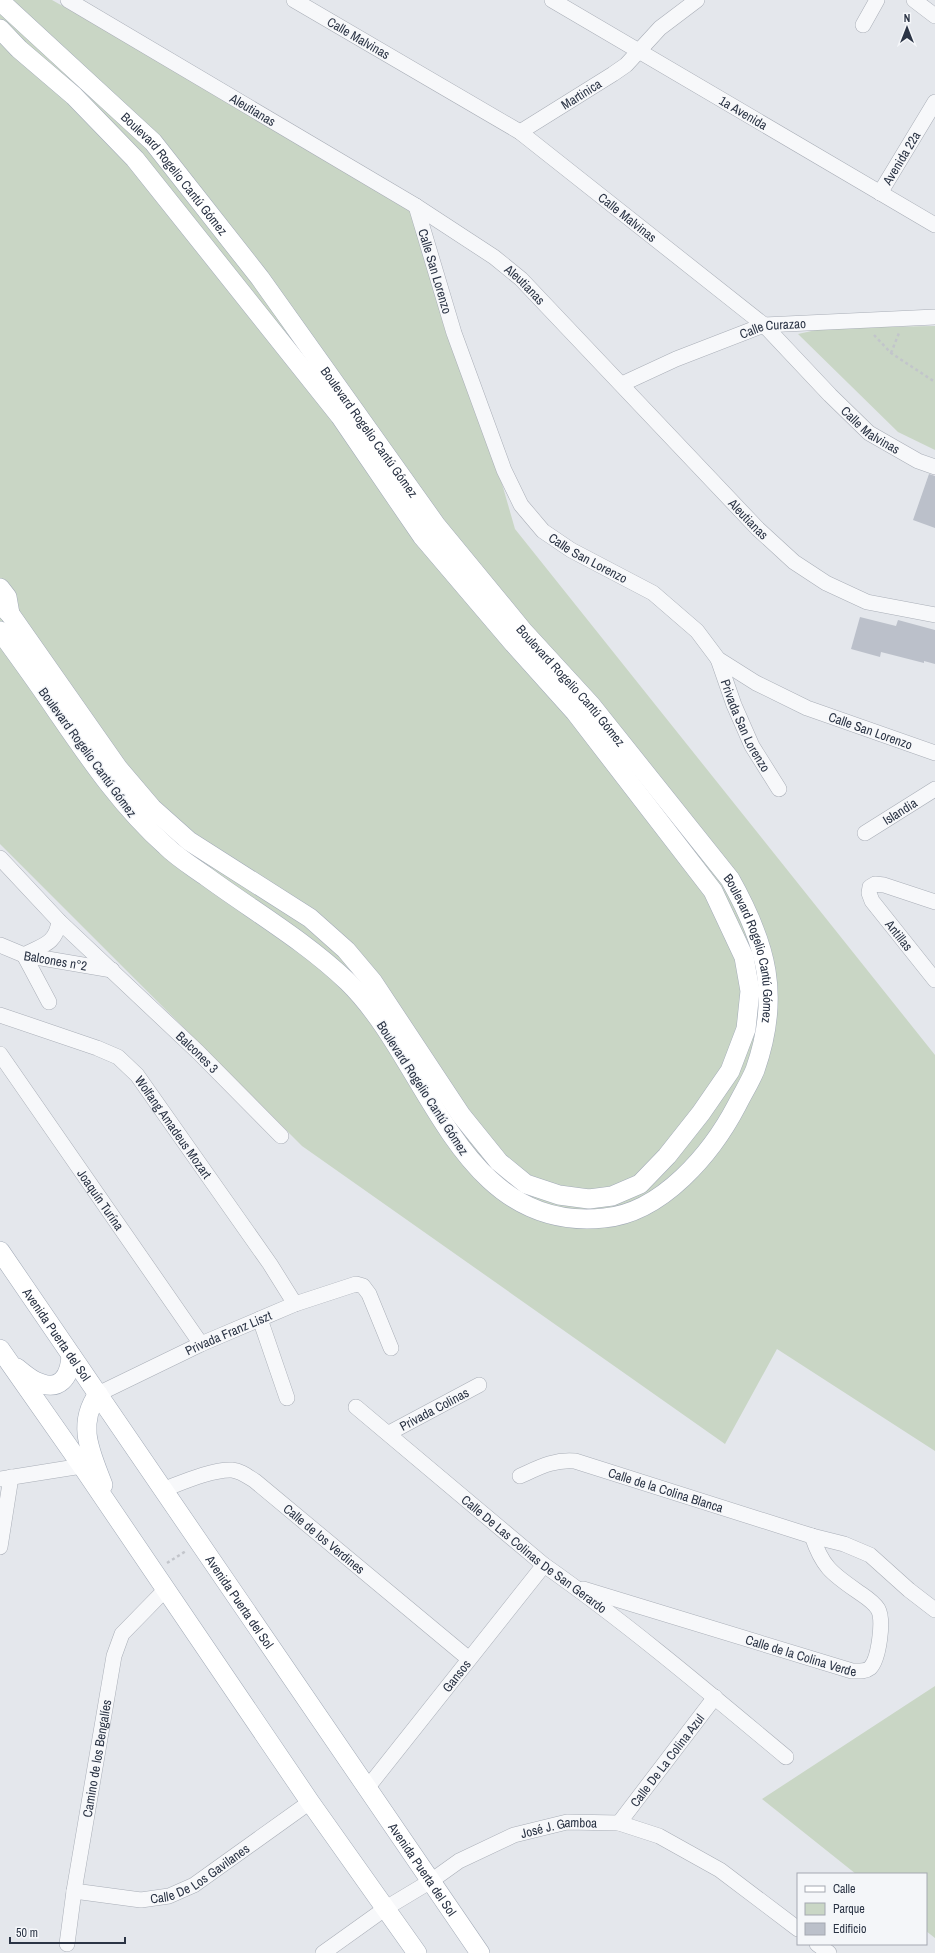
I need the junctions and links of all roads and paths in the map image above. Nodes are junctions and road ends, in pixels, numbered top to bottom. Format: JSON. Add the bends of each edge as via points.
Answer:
{"nodes":[{"id":1,"x":68,"y":0,"type":"edge"},
{"id":2,"x":294,"y":0,"type":"edge"},
{"id":3,"x":552,"y":0,"type":"edge"},
{"id":4,"x":697,"y":0,"type":"edge"},
{"id":5,"x":877,"y":0,"type":"edge"},
{"id":6,"x":914,"y":0,"type":"edge"},
{"id":7,"x":0,"y":1,"type":"edge"},
{"id":8,"x":935,"y":16,"type":"edge"},
{"id":9,"x":863,"y":25,"type":"dead end"},
{"id":10,"x":0,"y":29,"type":"edge"},
{"id":11,"x":639,"y":50,"type":"junction"},
{"id":12,"x":935,"y":102,"type":"edge"},
{"id":13,"x":520,"y":132,"type":"junction"},
{"id":14,"x":880,"y":192,"type":"junction"},
{"id":15,"x":416,"y":206,"type":"junction"},
{"id":16,"x":935,"y":225,"type":"edge"},
{"id":17,"x":935,"y":317,"type":"edge"},
{"id":18,"x":905,"y":319,"type":"junction"},
{"id":19,"x":859,"y":320,"type":"junction"},
{"id":20,"x":764,"y":325,"type":"junction"},
{"id":21,"x":891,"y":353,"type":"junction"},
{"id":22,"x":935,"y":382,"type":"edge"},
{"id":23,"x":622,"y":384,"type":"junction"},
{"id":24,"x":935,"y":467,"type":"edge"},
{"id":25,"x":0,"y":588,"type":"edge"},
{"id":26,"x":5,"y":609,"type":"edge"},
{"id":27,"x":935,"y":615,"type":"edge"},
{"id":28,"x":0,"y":631,"type":"edge"},
{"id":29,"x":718,"y":658,"type":"junction"},
{"id":30,"x":935,"y":753,"type":"edge"},
{"id":31,"x":779,"y":789,"type":"dead end"},
{"id":32,"x":935,"y":789,"type":"edge"},
{"id":33,"x":865,"y":834,"type":"dead end"},
{"id":34,"x":0,"y":858,"type":"edge"},
{"id":35,"x":935,"y":902,"type":"edge"},
{"id":36,"x":59,"y":921,"type":"junction"},
{"id":37,"x":0,"y":945,"type":"edge"},
{"id":38,"x":24,"y":955,"type":"junction"},
{"id":39,"x":112,"y":970,"type":"junction"},
{"id":40,"x":935,"y":980,"type":"edge"},
{"id":41,"x":49,"y":1002,"type":"dead end"},
{"id":42,"x":0,"y":1015,"type":"edge"},
{"id":43,"x":0,"y":1054,"type":"edge"},
{"id":44,"x":281,"y":1136,"type":"dead end"},
{"id":45,"x":0,"y":1250,"type":"edge"},
{"id":46,"x":0,"y":1272,"type":"edge"},
{"id":47,"x":22,"y":1283,"type":"junction"},
{"id":48,"x":295,"y":1304,"type":"junction"},
{"id":49,"x":260,"y":1319,"type":"junction"},
{"id":50,"x":201,"y":1344,"type":"junction"},
{"id":51,"x":391,"y":1348,"type":"dead end"},
{"id":52,"x":71,"y":1355,"type":"junction"},
{"id":53,"x":5,"y":1356,"type":"edge"},
{"id":54,"x":479,"y":1385,"type":"dead end"},
{"id":55,"x":98,"y":1394,"type":"junction"},
{"id":56,"x":286,"y":1398,"type":"dead end"},
{"id":57,"x":356,"y":1407,"type":"dead end"},
{"id":58,"x":389,"y":1433,"type":"junction"},
{"id":59,"x":82,"y":1466,"type":"junction"},
{"id":60,"x":520,"y":1476,"type":"dead end"},
{"id":61,"x":6,"y":1478,"type":"edge"},
{"id":62,"x":162,"y":1490,"type":"junction"},
{"id":63,"x":116,"y":1518,"type":"junction"},
{"id":64,"x":812,"y":1536,"type":"junction"},
{"id":65,"x":199,"y":1543,"type":"junction"},
{"id":66,"x":0,"y":1547,"type":"edge"},
{"id":67,"x":544,"y":1565,"type":"junction"},
{"id":68,"x":153,"y":1572,"type":"junction"},
{"id":69,"x":576,"y":1587,"type":"junction"},
{"id":70,"x":165,"y":1590,"type":"junction"},
{"id":71,"x":935,"y":1610,"type":"edge"},
{"id":72,"x":469,"y":1659,"type":"junction"},
{"id":73,"x":715,"y":1698,"type":"junction"},
{"id":74,"x":786,"y":1757,"type":"dead end"},
{"id":75,"x":368,"y":1787,"type":"junction"},
{"id":76,"x":310,"y":1802,"type":"junction"},
{"id":77,"x":619,"y":1823,"type":"junction"},
{"id":78,"x":431,"y":1881,"type":"junction"},
{"id":79,"x":74,"y":1890,"type":"junction"},
{"id":80,"x":386,"y":1908,"type":"junction"},
{"id":81,"x":797,"y":1928,"type":"edge"},
{"id":82,"x":67,"y":1944,"type":"dead end"},
{"id":83,"x":323,"y":1953,"type":"edge"},
{"id":84,"x":417,"y":1953,"type":"edge"},
{"id":85,"x":480,"y":1953,"type":"edge"}],
"edges":[{"from":1,"to":15,"type":"street","name":"Aleutianas"},
{"from":2,"to":13,"type":"street","name":"Calle Malvinas"},
{"from":3,"to":11,"type":"street","name":"1a Avenida"},
{"from":4,"to":11,"type":"street","name":"Martinica","via":[[660,28]]},
{"from":5,"to":9,"type":"street"},
{"from":6,"to":8,"type":"street"},
{"from":7,"to":28,"type":"main road","name":"Boulevard Rogelio Cantú Gómez","via":[[152,142],[260,278],[436,525],[524,632],[591,705],[730,879],[746,908],[763,950],[769,990],[768,1023],[754,1072],[726,1126],[688,1173],[649,1204],[622,1217],[589,1220],[557,1217],[516,1202],[487,1178],[461,1149],[360,994],[325,960],[169,850],[138,820],[90,760]]},
{"from":10,"to":26,"type":"main road","name":"Boulevard Rogelio Cantú Gómez","via":[[19,49],[74,96],[135,159],[340,416],[422,536],[575,712],[713,891],[744,957],[750,991],[746,1029],[730,1071],[668,1156],[640,1184],[612,1196],[589,1199],[559,1195],[526,1184],[499,1162],[460,1115],[373,982],[346,950],[310,918],[189,841],[152,808],[118,768]]},
{"from":11,"to":13,"type":"street","name":"Martinica","via":[[626,65],[613,74]]},
{"from":11,"to":14,"type":"street","name":"1a Avenida"},
{"from":12,"to":14,"type":"street","name":"Avenida 22a"},
{"from":13,"to":20,"type":"street","name":"Calle Malvinas"},
{"from":14,"to":16,"type":"street","name":"1a Avenida"},
{"from":15,"to":23,"type":"street","name":"Aleutianas","via":[[494,257],[521,279]]},
{"from":15,"to":29,"type":"street","name":"Calle San Lorenzo","via":[[454,333],[504,470],[521,505],[543,531],[571,550],[653,593],[697,631]]},
{"from":17,"to":18,"type":"street","name":"Calle Curazao"},
{"from":18,"to":19,"type":"street","name":"Calle Curazao"},
{"from":18,"to":21,"type":"path"},
{"from":19,"to":20,"type":"street","name":"Calle Curazao"},
{"from":19,"to":21,"type":"path"},
{"from":20,"to":23,"type":"street","name":"Calle Curazao","via":[[676,359]]},
{"from":20,"to":24,"type":"street","name":"Calle Malvinas","via":[[869,433],[918,461]]},
{"from":21,"to":22,"type":"path"},
{"from":23,"to":27,"type":"street","name":"Aleutianas","via":[[758,529],[794,562],[826,583],[868,602]]},
{"from":25,"to":26,"type":"main road","via":[[7,597]]},
{"from":29,"to":30,"type":"street","name":"Calle San Lorenzo","via":[[756,683],[807,708]]},
{"from":29,"to":31,"type":"street","name":"Privada San Lorenzo","via":[[734,705],[752,746]]},
{"from":32,"to":33,"type":"street","name":"Islandia"},
{"from":34,"to":36,"type":"street","name":"Balcones 3"},
{"from":35,"to":40,"type":"street","name":"Antillas","via":[[884,885],[875,884],[870,887],[872,901]]},
{"from":36,"to":38,"type":"street","via":[[57,933],[51,940]]},
{"from":36,"to":39,"type":"street","name":"Balcones 3"},
{"from":37,"to":38,"type":"street","name":"Balcones n°2"},
{"from":38,"to":39,"type":"street","name":"Balcones n°2"},
{"from":38,"to":41,"type":"street"},
{"from":39,"to":44,"type":"street","name":"Balcones 3"},
{"from":42,"to":48,"type":"street","name":"Wolfang Amadeus Mozart","via":[[118,1057],[137,1075],[270,1264]]},
{"from":43,"to":50,"type":"street","name":"Joaquín Turína"},
{"from":45,"to":47,"type":"main road","name":"Avenida Puerta del Sol"},
{"from":46,"to":47,"type":"main road"},
{"from":47,"to":52,"type":"main road","name":"Avenida Puerta del Sol"},
{"from":48,"to":49,"type":"street","name":"Privada Franz Liszt"},
{"from":48,"to":51,"type":"street","name":"Privada Franz Liszt","via":[[347,1286],[363,1286],[369,1294]]},
{"from":49,"to":50,"type":"street","name":"Privada Franz Liszt"},
{"from":49,"to":56,"type":"street"},
{"from":50,"to":55,"type":"street","name":"Privada Franz Liszt"},
{"from":52,"to":53,"type":"main road","via":[[71,1369],[59,1384],[36,1381]]},
{"from":52,"to":55,"type":"main road","name":"Avenida Puerta del Sol"},
{"from":53,"to":59,"type":"main road"},
{"from":54,"to":58,"type":"street","name":"Privada Colinas"},
{"from":55,"to":62,"type":"main road","name":"Avenida Puerta del Sol"},
{"from":55,"to":63,"type":"main road","via":[[90,1405],[86,1430],[90,1448]]},
{"from":57,"to":58,"type":"street","name":"Calle De Las Colinas De San Gerardo"},
{"from":58,"to":67,"type":"street","name":"Calle De Las Colinas De San Gerardo"},
{"from":59,"to":61,"type":"street"},
{"from":59,"to":63,"type":"main road"},
{"from":60,"to":64,"type":"street","name":"Calle de la Colina Blanca","via":[[552,1462],[575,1461]]},
{"from":61,"to":66,"type":"street"},
{"from":62,"to":65,"type":"main road","name":"Avenida Puerta del Sol"},
{"from":62,"to":72,"type":"street","name":"Calle de los Verdines","via":[[213,1473],[231,1470],[255,1480]]},
{"from":63,"to":68,"type":"main road"},
{"from":64,"to":69,"type":"street","name":"Calle de la Colina Verde","via":[[826,1566],[870,1600],[882,1619],[876,1659],[870,1668],[863,1671],[852,1670]]},
{"from":64,"to":71,"type":"street","name":"Calle de la Colina Blanca","via":[[844,1544],[870,1555]]},
{"from":65,"to":68,"type":"path"},
{"from":65,"to":75,"type":"main road","name":"Avenida Puerta del Sol"},
{"from":67,"to":69,"type":"street","name":"Calle De Las Colinas De San Gerardo"},
{"from":67,"to":72,"type":"street","name":"Gansos"},
{"from":68,"to":70,"type":"main road"},
{"from":69,"to":73,"type":"street","name":"Calle De Las Colinas De San Gerardo"},
{"from":70,"to":76,"type":"main road"},
{"from":70,"to":79,"type":"street","name":"Camino de los Bengalíes","via":[[122,1634],[114,1656]]},
{"from":72,"to":75,"type":"street","name":"Gansos"},
{"from":73,"to":74,"type":"street","name":"Calle De Las Colinas De San Gerardo"},
{"from":73,"to":77,"type":"street","name":"Calle De La Colina Azul"},
{"from":75,"to":78,"type":"main road","name":"Avenida Puerta del Sol"},
{"from":76,"to":79,"type":"street","name":"Calle De Los Gavilanes","via":[[194,1885],[169,1896],[141,1900]]},
{"from":76,"to":80,"type":"main road"},
{"from":77,"to":78,"type":"street","name":"José J. Gamboa","via":[[567,1822],[514,1835],[459,1861]]},
{"from":77,"to":81,"type":"street","name":"José J. Gamboa","via":[[659,1836],[720,1870]]},
{"from":78,"to":80,"type":"street","name":"José J. Gamboa"},
{"from":78,"to":85,"type":"main road","name":"Avenida Puerta del Sol"},
{"from":79,"to":82,"type":"street","name":"Camino de los Bengalíes"},
{"from":80,"to":83,"type":"street","name":"José J. Gamboa"},
{"from":80,"to":84,"type":"main road"}]}
